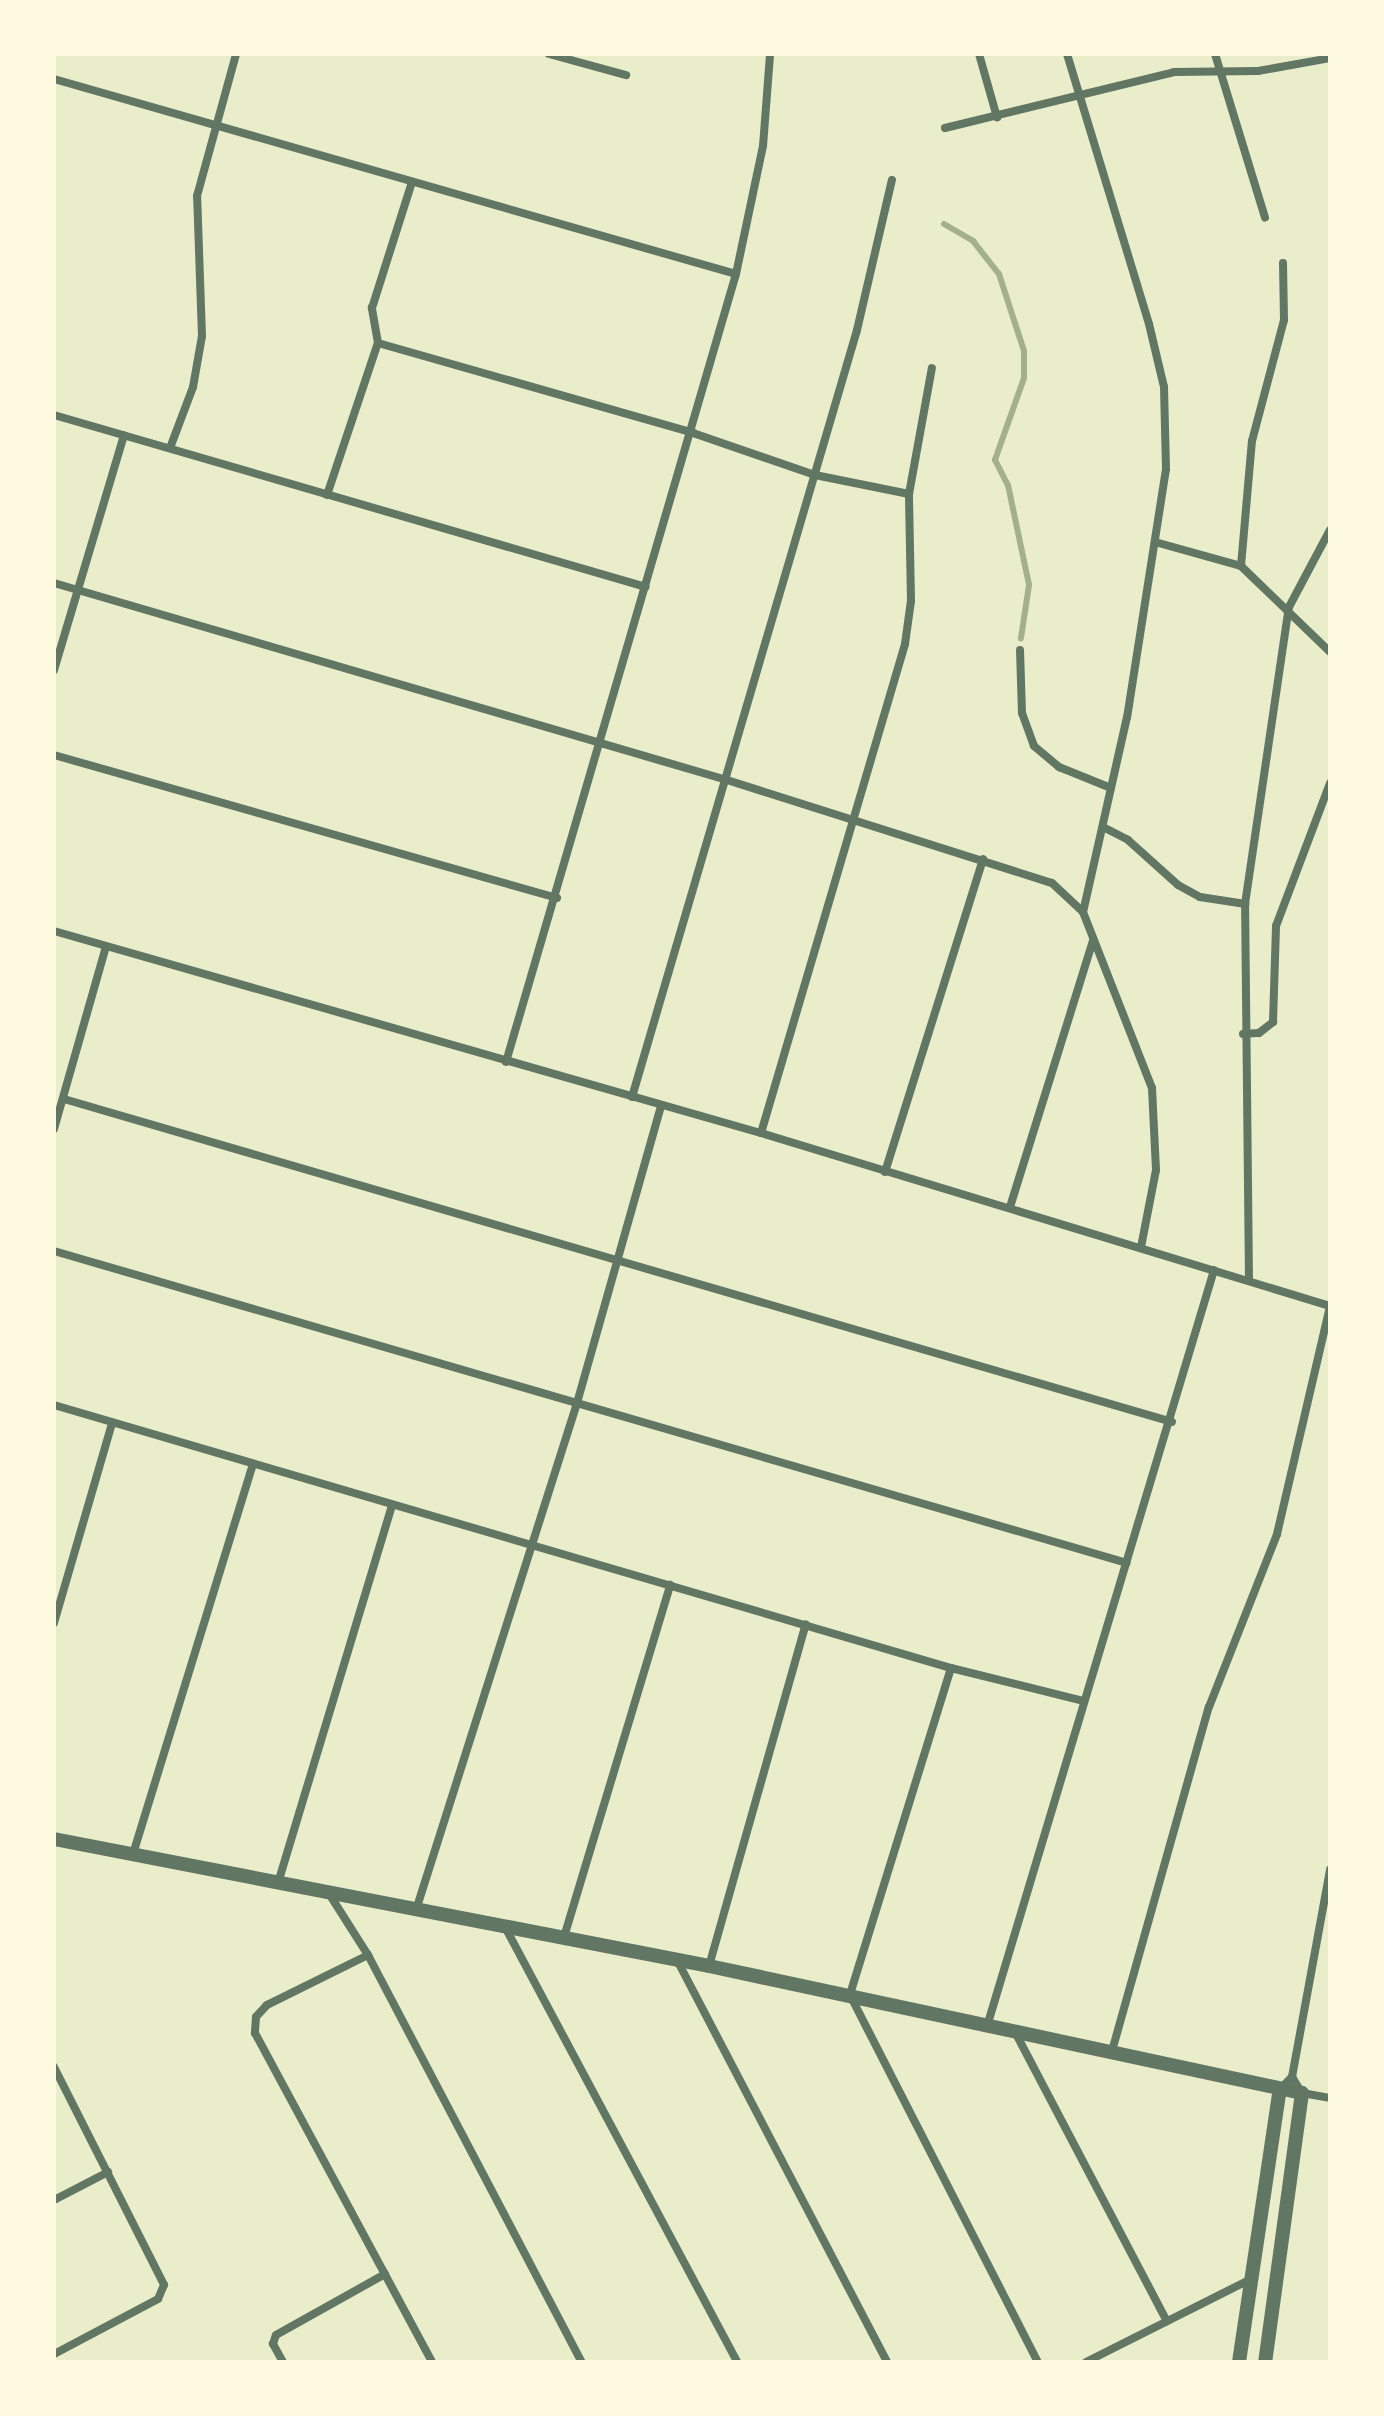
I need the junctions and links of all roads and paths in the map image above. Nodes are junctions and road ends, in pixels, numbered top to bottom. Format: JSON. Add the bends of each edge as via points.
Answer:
{"nodes":[{"id":1,"x":236,"y":54,"type":"edge"},
{"id":2,"x":549,"y":54,"type":"edge"},
{"id":3,"x":979,"y":54,"type":"edge"},
{"id":4,"x":1067,"y":54,"type":"edge"},
{"id":5,"x":1215,"y":54,"type":"edge"},
{"id":6,"x":770,"y":55,"type":"edge"},
{"id":7,"x":1330,"y":58,"type":"edge"},
{"id":8,"x":1219,"y":68,"type":"junction"},
{"id":9,"x":626,"y":75,"type":"dead end"},
{"id":10,"x":54,"y":79,"type":"edge"},
{"id":11,"x":1079,"y":95,"type":"junction"},
{"id":12,"x":997,"y":117,"type":"junction"},
{"id":13,"x":213,"y":123,"type":"junction"},
{"id":14,"x":945,"y":128,"type":"dead end"},
{"id":15,"x":892,"y":180,"type":"dead end"},
{"id":16,"x":412,"y":182,"type":"junction"},
{"id":17,"x":1265,"y":218,"type":"dead end"},
{"id":18,"x":1283,"y":263,"type":"dead end"},
{"id":19,"x":736,"y":274,"type":"junction"},
{"id":20,"x":378,"y":343,"type":"junction"},
{"id":21,"x":932,"y":368,"type":"dead end"},
{"id":22,"x":54,"y":415,"type":"edge"},
{"id":23,"x":693,"y":433,"type":"junction"},
{"id":24,"x":124,"y":435,"type":"junction"},
{"id":25,"x":170,"y":448,"type":"junction"},
{"id":26,"x":815,"y":475,"type":"junction"},
{"id":27,"x":909,"y":494,"type":"junction"},
{"id":28,"x":327,"y":495,"type":"junction"},
{"id":29,"x":1330,"y":530,"type":"edge"},
{"id":30,"x":1155,"y":542,"type":"junction"},
{"id":31,"x":1241,"y":566,"type":"junction"},
{"id":32,"x":54,"y":583,"type":"edge"},
{"id":33,"x":646,"y":587,"type":"junction"},
{"id":34,"x":77,"y":590,"type":"junction"},
{"id":35,"x":1289,"y":607,"type":"junction"},
{"id":36,"x":1020,"y":650,"type":"dead end"},
{"id":37,"x":1330,"y":652,"type":"edge"},
{"id":38,"x":54,"y":670,"type":"edge"},
{"id":39,"x":603,"y":745,"type":"junction"},
{"id":40,"x":54,"y":755,"type":"edge"},
{"id":41,"x":727,"y":780,"type":"junction"},
{"id":42,"x":1330,"y":783,"type":"edge"},
{"id":43,"x":1111,"y":788,"type":"junction"},
{"id":44,"x":854,"y":818,"type":"junction"},
{"id":45,"x":1103,"y":827,"type":"junction"},
{"id":46,"x":983,"y":859,"type":"junction"},
{"id":47,"x":557,"y":898,"type":"junction"},
{"id":48,"x":1245,"y":904,"type":"junction"},
{"id":49,"x":1083,"y":912,"type":"junction"},
{"id":50,"x":54,"y":931,"type":"edge"},
{"id":51,"x":1093,"y":941,"type":"junction"},
{"id":52,"x":106,"y":946,"type":"junction"},
{"id":53,"x":1243,"y":1034,"type":"junction"},
{"id":54,"x":506,"y":1062,"type":"junction"},
{"id":55,"x":632,"y":1097,"type":"junction"},
{"id":56,"x":64,"y":1099,"type":"junction"},
{"id":57,"x":661,"y":1106,"type":"junction"},
{"id":58,"x":54,"y":1129,"type":"edge"},
{"id":59,"x":761,"y":1133,"type":"junction"},
{"id":60,"x":885,"y":1172,"type":"junction"},
{"id":61,"x":1010,"y":1207,"type":"junction"},
{"id":62,"x":1141,"y":1247,"type":"junction"},
{"id":63,"x":54,"y":1251,"type":"edge"},
{"id":64,"x":620,"y":1259,"type":"junction"},
{"id":65,"x":1214,"y":1270,"type":"junction"},
{"id":66,"x":1249,"y":1280,"type":"junction"},
{"id":67,"x":1330,"y":1306,"type":"edge"},
{"id":68,"x":577,"y":1403,"type":"junction"},
{"id":69,"x":54,"y":1405,"type":"edge"},
{"id":70,"x":1172,"y":1422,"type":"junction"},
{"id":71,"x":112,"y":1423,"type":"junction"},
{"id":72,"x":253,"y":1465,"type":"junction"},
{"id":73,"x":392,"y":1506,"type":"junction"},
{"id":74,"x":531,"y":1543,"type":"junction"},
{"id":75,"x":1127,"y":1563,"type":"junction"},
{"id":76,"x":670,"y":1585,"type":"junction"},
{"id":77,"x":54,"y":1623,"type":"edge"},
{"id":78,"x":806,"y":1624,"type":"junction"},
{"id":79,"x":951,"y":1668,"type":"junction"},
{"id":80,"x":1083,"y":1701,"type":"junction"},
{"id":81,"x":54,"y":1839,"type":"edge"},
{"id":82,"x":133,"y":1854,"type":"junction"},
{"id":83,"x":1330,"y":1869,"type":"edge"},
{"id":84,"x":278,"y":1883,"type":"junction"},
{"id":85,"x":327,"y":1891,"type":"junction"},
{"id":86,"x":416,"y":1910,"type":"junction"},
{"id":87,"x":505,"y":1926,"type":"junction"},
{"id":88,"x":564,"y":1937,"type":"junction"},
{"id":89,"x":368,"y":1955,"type":"junction"},
{"id":90,"x":676,"y":1959,"type":"junction"},
{"id":91,"x":709,"y":1966,"type":"junction"},
{"id":92,"x":850,"y":1995,"type":"junction"},
{"id":93,"x":988,"y":2023,"type":"junction"},
{"id":94,"x":1014,"y":2030,"type":"junction"},
{"id":95,"x":1112,"y":2051,"type":"junction"},
{"id":96,"x":54,"y":2067,"type":"edge"},
{"id":97,"x":1292,"y":2077,"type":"junction"},
{"id":98,"x":1280,"y":2089,"type":"junction"},
{"id":99,"x":1302,"y":2093,"type":"junction"},
{"id":100,"x":1330,"y":2098,"type":"edge"},
{"id":101,"x":108,"y":2172,"type":"junction"},
{"id":102,"x":54,"y":2200,"type":"edge"},
{"id":103,"x":385,"y":2274,"type":"junction"},
{"id":104,"x":1249,"y":2280,"type":"junction"},
{"id":105,"x":1167,"y":2321,"type":"junction"},
{"id":106,"x":54,"y":2354,"type":"edge"},
{"id":107,"x":283,"y":2362,"type":"edge"},
{"id":108,"x":432,"y":2362,"type":"edge"},
{"id":109,"x":582,"y":2362,"type":"edge"},
{"id":110,"x":737,"y":2362,"type":"edge"},
{"id":111,"x":887,"y":2362,"type":"edge"},
{"id":112,"x":1038,"y":2362,"type":"edge"},
{"id":113,"x":1086,"y":2362,"type":"edge"},
{"id":114,"x":1239,"y":2362,"type":"edge"},
{"id":115,"x":1265,"y":2362,"type":"edge"}],
"edges":[{"from":1,"to":13,"type":"street"},
{"from":2,"to":9,"type":"street"},
{"from":3,"to":12,"type":"street"},
{"from":4,"to":11,"type":"street"},
{"from":5,"to":8,"type":"street"},
{"from":6,"to":19,"type":"street","via":[[763,146]]},
{"from":7,"to":8,"type":"street","via":[[1258,71]]},
{"from":8,"to":11,"type":"street","via":[[1160,74]]},
{"from":8,"to":17,"type":"street"},
{"from":10,"to":13,"type":"street"},
{"from":11,"to":12,"type":"street"},
{"from":11,"to":30,"type":"street","via":[[1164,387],[1166,469]]},
{"from":12,"to":14,"type":"street"},
{"from":13,"to":16,"type":"street"},
{"from":13,"to":25,"type":"street","via":[[194,224],[199,360]]},
{"from":15,"to":26,"type":"street","via":[[857,330]]},
{"from":16,"to":19,"type":"street"},
{"from":16,"to":20,"type":"street","via":[[372,308]]},
{"from":18,"to":31,"type":"street","via":[[1280,349],[1252,441]]},
{"from":19,"to":23,"type":"street"},
{"from":20,"to":23,"type":"street"},
{"from":20,"to":28,"type":"street"},
{"from":21,"to":27,"type":"street"},
{"from":22,"to":24,"type":"street"},
{"from":23,"to":26,"type":"street"},
{"from":23,"to":33,"type":"street"},
{"from":24,"to":25,"type":"street"},
{"from":24,"to":34,"type":"street"},
{"from":25,"to":28,"type":"street"},
{"from":26,"to":27,"type":"street"},
{"from":26,"to":41,"type":"street"},
{"from":27,"to":44,"type":"street","via":[[909,621]]},
{"from":28,"to":33,"type":"street"},
{"from":29,"to":35,"type":"street"},
{"from":30,"to":31,"type":"street"},
{"from":30,"to":43,"type":"street"},
{"from":31,"to":35,"type":"street"},
{"from":32,"to":34,"type":"street"},
{"from":33,"to":39,"type":"street"},
{"from":34,"to":38,"type":"street"},
{"from":34,"to":39,"type":"street"},
{"from":35,"to":37,"type":"street"},
{"from":35,"to":48,"type":"street"},
{"from":36,"to":43,"type":"street","via":[[1022,713],[1034,746],[1059,767]]},
{"from":39,"to":41,"type":"street"},
{"from":39,"to":47,"type":"street"},
{"from":40,"to":47,"type":"street"},
{"from":41,"to":44,"type":"street"},
{"from":41,"to":55,"type":"street"},
{"from":42,"to":53,"type":"street","via":[[1276,926],[1273,1022],[1259,1033]]},
{"from":43,"to":45,"type":"street"},
{"from":44,"to":46,"type":"street"},
{"from":44,"to":59,"type":"street"},
{"from":45,"to":48,"type":"street","via":[[1128,840],[1189,891]]},
{"from":45,"to":49,"type":"street"},
{"from":46,"to":49,"type":"street","via":[[1052,883]]},
{"from":46,"to":60,"type":"street"},
{"from":47,"to":54,"type":"street"},
{"from":48,"to":53,"type":"street"},
{"from":49,"to":51,"type":"street"},
{"from":50,"to":52,"type":"street"},
{"from":51,"to":61,"type":"street"},
{"from":51,"to":62,"type":"street","via":[[1129,1018],[1152,1088],[1156,1170]]},
{"from":52,"to":54,"type":"street"},
{"from":52,"to":56,"type":"street"},
{"from":53,"to":66,"type":"street","via":[[1253,1224]]},
{"from":54,"to":55,"type":"street"},
{"from":55,"to":57,"type":"street"},
{"from":56,"to":58,"type":"street"},
{"from":56,"to":64,"type":"street"},
{"from":57,"to":59,"type":"street"},
{"from":57,"to":64,"type":"street"},
{"from":59,"to":60,"type":"street"},
{"from":60,"to":61,"type":"street"},
{"from":61,"to":62,"type":"street"},
{"from":62,"to":65,"type":"street"},
{"from":63,"to":68,"type":"street"},
{"from":64,"to":68,"type":"street"},
{"from":64,"to":70,"type":"street"},
{"from":65,"to":66,"type":"street"},
{"from":65,"to":70,"type":"street"},
{"from":66,"to":67,"type":"street"},
{"from":67,"to":95,"type":"street","via":[[1277,1534],[1209,1707]]},
{"from":68,"to":74,"type":"street"},
{"from":68,"to":75,"type":"street"},
{"from":69,"to":71,"type":"street"},
{"from":70,"to":75,"type":"street"},
{"from":71,"to":72,"type":"street"},
{"from":71,"to":77,"type":"street"},
{"from":72,"to":73,"type":"street"},
{"from":72,"to":82,"type":"street"},
{"from":73,"to":74,"type":"street"},
{"from":73,"to":84,"type":"street"},
{"from":74,"to":76,"type":"street"},
{"from":74,"to":86,"type":"street"},
{"from":75,"to":80,"type":"street"},
{"from":76,"to":78,"type":"street"},
{"from":76,"to":88,"type":"street"},
{"from":78,"to":79,"type":"street"},
{"from":78,"to":91,"type":"street"},
{"from":79,"to":80,"type":"street"},
{"from":79,"to":92,"type":"street"},
{"from":80,"to":93,"type":"street"},
{"from":81,"to":82,"type":"street"},
{"from":82,"to":84,"type":"street"},
{"from":83,"to":97,"type":"street"},
{"from":84,"to":85,"type":"street"},
{"from":85,"to":86,"type":"street"},
{"from":85,"to":89,"type":"street"},
{"from":86,"to":87,"type":"street"},
{"from":87,"to":88,"type":"street"},
{"from":87,"to":110,"type":"street"},
{"from":88,"to":90,"type":"street"},
{"from":89,"to":103,"type":"street","via":[[267,2005],[254,2024],[262,2052]]},
{"from":89,"to":109,"type":"street"},
{"from":90,"to":91,"type":"street"},
{"from":90,"to":111,"type":"street"},
{"from":91,"to":92,"type":"street"},
{"from":92,"to":93,"type":"street"},
{"from":92,"to":112,"type":"street"},
{"from":93,"to":94,"type":"street"},
{"from":94,"to":95,"type":"street"},
{"from":94,"to":105,"type":"street"},
{"from":95,"to":98,"type":"street"},
{"from":96,"to":101,"type":"street"},
{"from":97,"to":98,"type":"street"},
{"from":97,"to":99,"type":"street"},
{"from":98,"to":99,"type":"street"},
{"from":98,"to":104,"type":"street"},
{"from":99,"to":100,"type":"street"},
{"from":99,"to":115,"type":"street"},
{"from":101,"to":102,"type":"street"},
{"from":101,"to":106,"type":"street","via":[[164,2290],[158,2299]]},
{"from":103,"to":107,"type":"street","via":[[276,2335],[273,2344]]},
{"from":103,"to":108,"type":"street"},
{"from":104,"to":105,"type":"street"},
{"from":104,"to":114,"type":"street"},
{"from":105,"to":113,"type":"street"}]}
